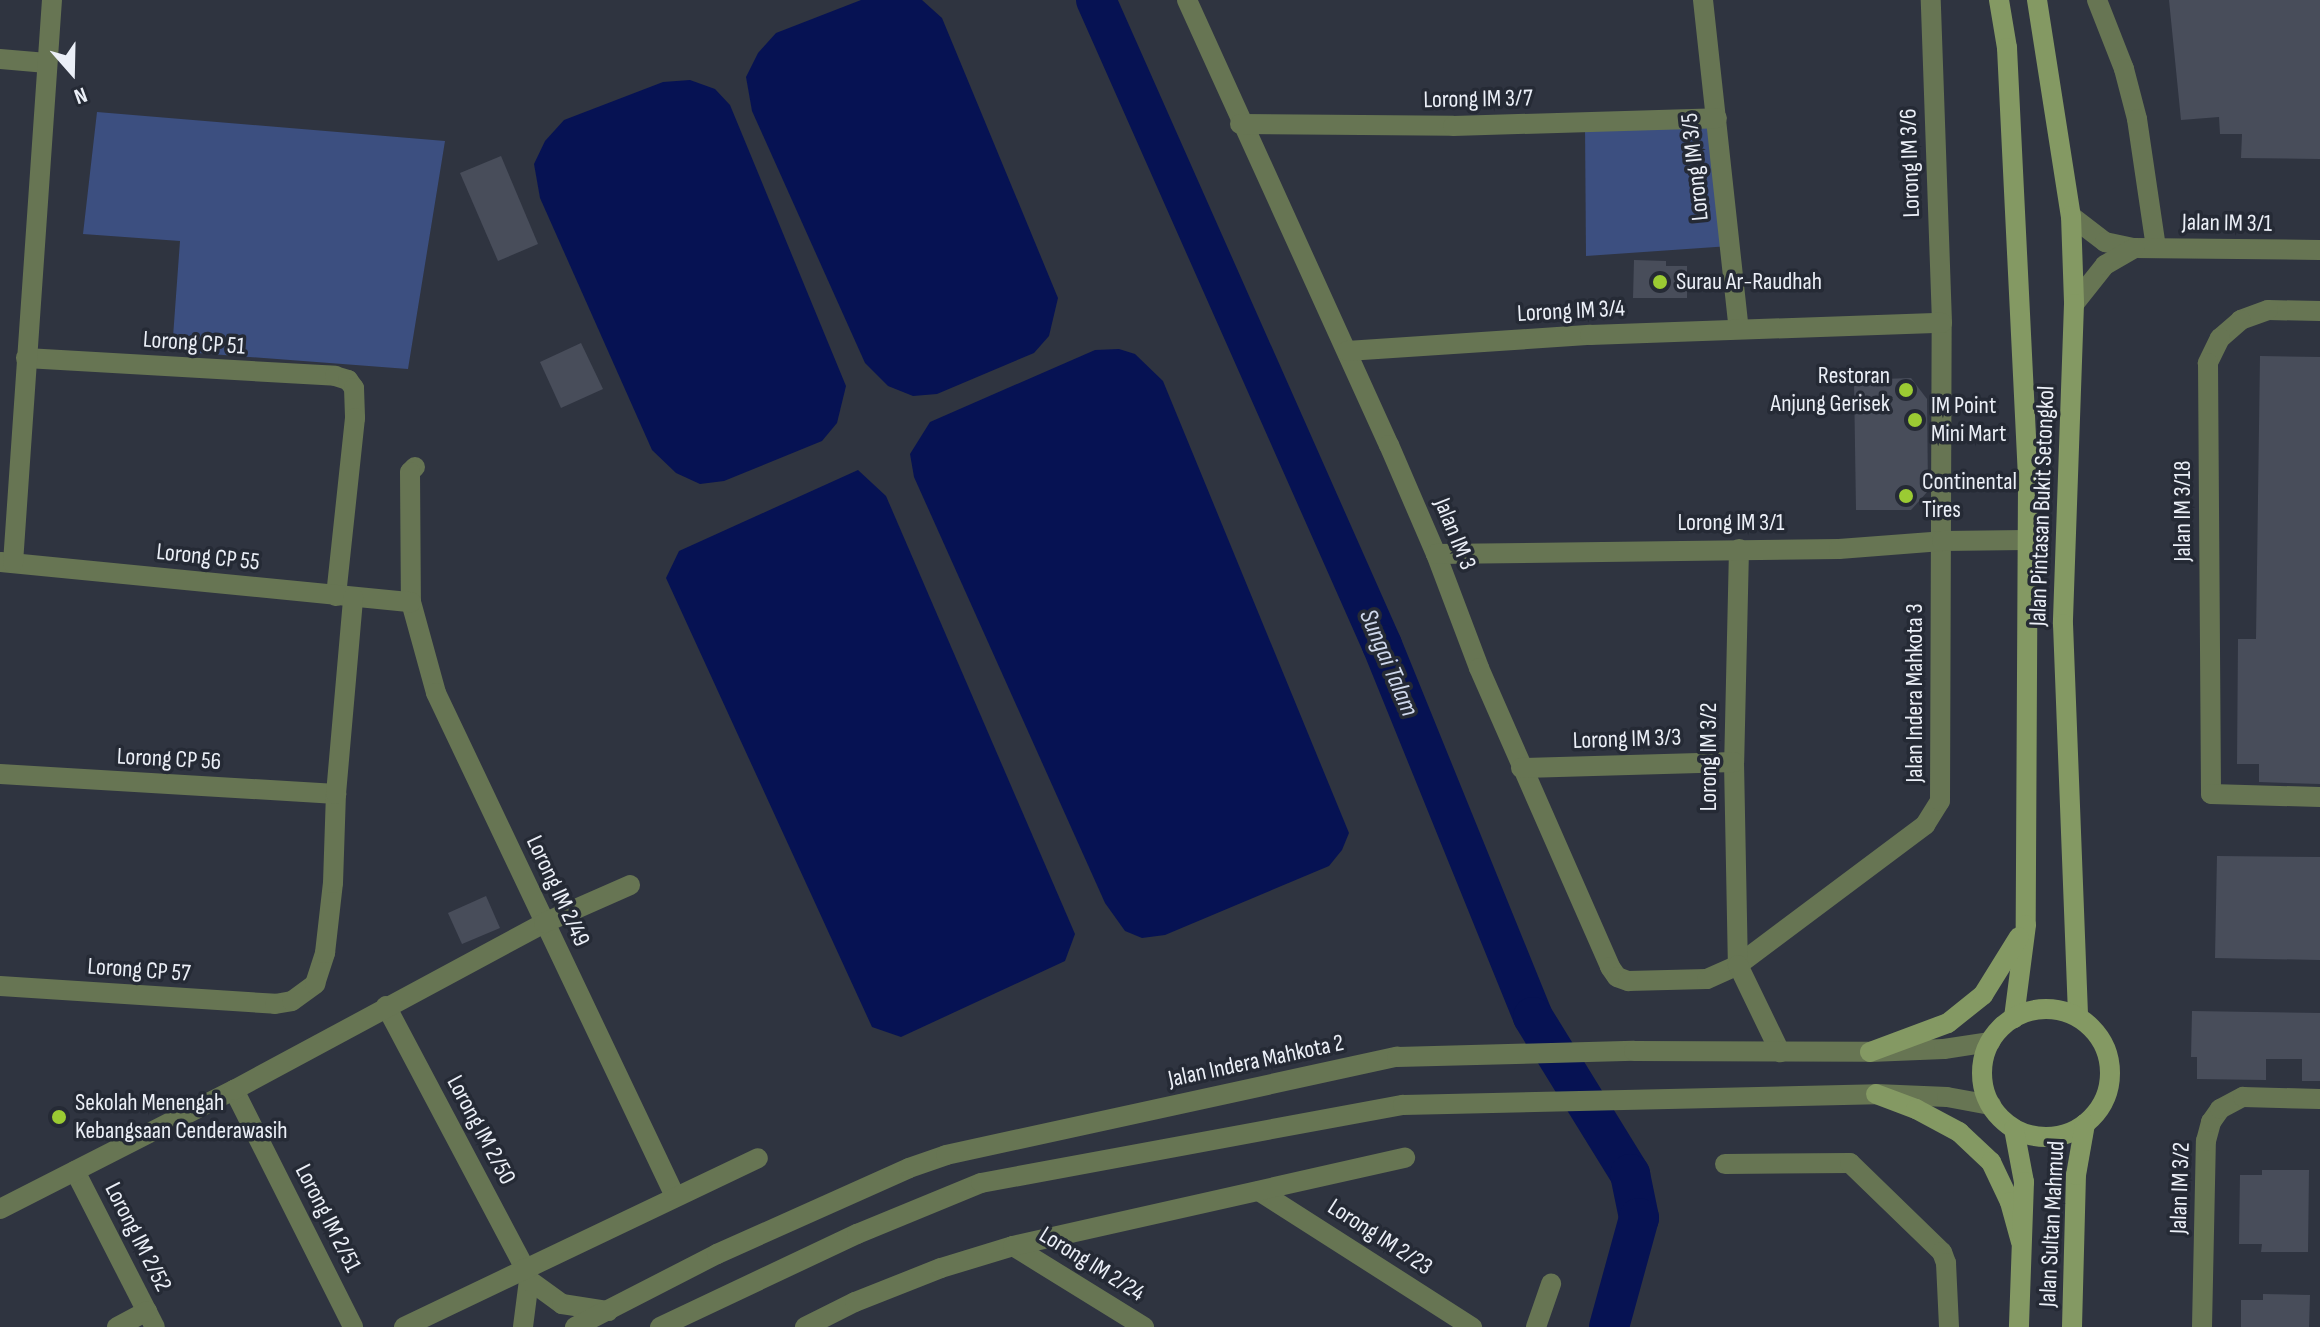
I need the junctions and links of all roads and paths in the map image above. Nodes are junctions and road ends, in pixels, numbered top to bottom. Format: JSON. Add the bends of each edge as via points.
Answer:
{"nodes":[{"id":1,"x":52,"y":0,"type":"edge"},
{"id":2,"x":1187,"y":0,"type":"edge"},
{"id":3,"x":1703,"y":0,"type":"edge"},
{"id":4,"x":1931,"y":0,"type":"edge"},
{"id":5,"x":1999,"y":0,"type":"edge"},
{"id":6,"x":2037,"y":0,"type":"edge"},
{"id":7,"x":2097,"y":0,"type":"edge"},
{"id":8,"x":0,"y":59,"type":"edge"},
{"id":9,"x":47,"y":63,"type":"junction"},
{"id":10,"x":1717,"y":118,"type":"junction"},
{"id":11,"x":1240,"y":124,"type":"junction"},
{"id":12,"x":2071,"y":216,"type":"junction"},
{"id":13,"x":2156,"y":247,"type":"junction"},
{"id":14,"x":2134,"y":248,"type":"junction"},
{"id":15,"x":2320,"y":250,"type":"edge"},
{"id":16,"x":2074,"y":304,"type":"junction"},
{"id":17,"x":2320,"y":311,"type":"edge"},
{"id":18,"x":1942,"y":323,"type":"junction"},
{"id":19,"x":1739,"y":329,"type":"junction"},
{"id":20,"x":1347,"y":351,"type":"junction"},
{"id":21,"x":26,"y":358,"type":"junction"},
{"id":22,"x":415,"y":467,"type":"dead end"},
{"id":23,"x":2026,"y":540,"type":"junction"},
{"id":24,"x":1942,"y":541,"type":"junction"},
{"id":25,"x":1739,"y":549,"type":"junction"},
{"id":26,"x":1436,"y":554,"type":"junction"},
{"id":27,"x":6,"y":563,"type":"edge"},
{"id":28,"x":345,"y":597,"type":"junction"},
{"id":29,"x":411,"y":602,"type":"junction"},
{"id":30,"x":1734,"y":762,"type":"junction"},
{"id":31,"x":1521,"y":768,"type":"junction"},
{"id":32,"x":0,"y":774,"type":"edge"},
{"id":33,"x":336,"y":794,"type":"junction"},
{"id":34,"x":2320,"y":797,"type":"edge"},
{"id":35,"x":630,"y":885,"type":"dead end"},
{"id":36,"x":544,"y":923,"type":"junction"},
{"id":37,"x":2026,"y":925,"type":"junction"},
{"id":38,"x":1738,"y":965,"type":"junction"},
{"id":39,"x":0,"y":986,"type":"edge"},
{"id":40,"x":386,"y":1006,"type":"junction"},
{"id":41,"x":2078,"y":1017,"type":"junction"},
{"id":42,"x":2014,"y":1018,"type":"junction"},
{"id":43,"x":1990,"y":1042,"type":"junction"},
{"id":44,"x":1780,"y":1052,"type":"junction"},
{"id":45,"x":1870,"y":1052,"type":"junction"},
{"id":46,"x":234,"y":1090,"type":"junction"},
{"id":47,"x":1876,"y":1094,"type":"junction"},
{"id":48,"x":2320,"y":1099,"type":"edge"},
{"id":49,"x":1991,"y":1105,"type":"junction"},
{"id":50,"x":2085,"y":1124,"type":"junction"},
{"id":51,"x":2014,"y":1129,"type":"junction"},
{"id":52,"x":758,"y":1158,"type":"dead end"},
{"id":53,"x":1405,"y":1158,"type":"dead end"},
{"id":54,"x":1725,"y":1164,"type":"dead end"},
{"id":55,"x":75,"y":1171,"type":"junction"},
{"id":56,"x":1259,"y":1191,"type":"junction"},
{"id":57,"x":675,"y":1196,"type":"junction"},
{"id":58,"x":0,"y":1209,"type":"edge"},
{"id":59,"x":2021,"y":1242,"type":"junction"},
{"id":60,"x":1013,"y":1246,"type":"junction"},
{"id":61,"x":527,"y":1274,"type":"junction"},
{"id":62,"x":1551,"y":1284,"type":"dead end"},
{"id":63,"x":608,"y":1311,"type":"junction"},
{"id":64,"x":151,"y":1319,"type":"edge"},
{"id":65,"x":117,"y":1327,"type":"edge"},
{"id":66,"x":353,"y":1327,"type":"edge"},
{"id":67,"x":404,"y":1327,"type":"edge"},
{"id":68,"x":523,"y":1327,"type":"edge"},
{"id":69,"x":575,"y":1327,"type":"edge"},
{"id":70,"x":660,"y":1327,"type":"edge"},
{"id":71,"x":805,"y":1327,"type":"edge"},
{"id":72,"x":1144,"y":1327,"type":"edge"},
{"id":73,"x":1472,"y":1327,"type":"edge"},
{"id":74,"x":1536,"y":1327,"type":"edge"},
{"id":75,"x":1949,"y":1327,"type":"edge"},
{"id":76,"x":2019,"y":1327,"type":"edge"},
{"id":77,"x":2072,"y":1327,"type":"edge"},
{"id":78,"x":2202,"y":1327,"type":"edge"}],
"edges":[{"from":1,"to":9,"type":"street"},
{"from":2,"to":11,"type":"street","name":"Jalan IM 3"},
{"from":3,"to":10,"type":"street","name":"Lorong IM 3/5"},
{"from":4,"to":18,"type":"street","name":"Lorong IM 3/6"},
{"from":5,"to":23,"type":"main road","name":"Jalan Pintasan Bukit Setongkol","via":[[2009,95],[2028,483]]},
{"from":6,"to":12,"type":"main road","name":"Jalan Pintasan Bukit Setongkol"},
{"from":7,"to":13,"type":"street","via":[[2137,119]]},
{"from":8,"to":9,"type":"street"},
{"from":9,"to":21,"type":"street"},
{"from":10,"to":11,"type":"street","name":"Lorong IM 3/7","via":[[1453,126]]},
{"from":10,"to":19,"type":"street","name":"Lorong IM 3/5"},
{"from":11,"to":20,"type":"street","name":"Jalan IM 3"},
{"from":12,"to":14,"type":"street","name":"Jalan IM 3/1","via":[[2105,242]]},
{"from":12,"to":16,"type":"main road","name":"Jalan Pintasan Bukit Setongkol"},
{"from":13,"to":14,"type":"street","name":"Jalan IM 3/1"},
{"from":13,"to":15,"type":"street","name":"Jalan IM 3/1"},
{"from":14,"to":16,"type":"street","via":[[2105,265]]},
{"from":16,"to":41,"type":"main road","name":"Jalan Pintasan Bukit Setongkol","via":[[2063,624]]},
{"from":17,"to":34,"type":"street","name":"Jalan IM 3/18","via":[[2268,310],[2241,320],[2220,338],[2208,363],[2211,794]]},
{"from":18,"to":19,"type":"street","name":"Lorong IM 3/4"},
{"from":18,"to":24,"type":"street","name":"Jalan Indera Mahkota 3"},
{"from":19,"to":20,"type":"street","name":"Lorong IM 3/4"},
{"from":20,"to":26,"type":"street","name":"Jalan IM 3"},
{"from":21,"to":27,"type":"street"},
{"from":21,"to":28,"type":"street","name":"Lorong CP 51","via":[[348,380],[354,388],[355,418]]},
{"from":22,"to":29,"type":"street","name":"Lorong IM 2/49","via":[[410,472]]},
{"from":23,"to":24,"type":"street","name":"Lorong IM 3/1"},
{"from":23,"to":37,"type":"main road","name":"Jalan Pintasan Bukit Setongkol"},
{"from":24,"to":25,"type":"street","name":"Lorong IM 3/1"},
{"from":24,"to":38,"type":"street","name":"Jalan Indera Mahkota 3","via":[[1942,785],[1935,812],[1846,887]]},
{"from":25,"to":26,"type":"street","name":"Lorong IM 3/1"},
{"from":25,"to":30,"type":"street","name":"Lorong IM 3/2"},
{"from":26,"to":31,"type":"street","name":"Jalan IM 3"},
{"from":27,"to":28,"type":"street","name":"Lorong CP 55"},
{"from":28,"to":29,"type":"street","name":"Lorong CP 55"},
{"from":28,"to":33,"type":"street"},
{"from":29,"to":36,"type":"street","name":"Lorong IM 2/49","via":[[436,693]]},
{"from":30,"to":31,"type":"street","name":"Lorong IM 3/3"},
{"from":30,"to":38,"type":"street","name":"Lorong IM 3/2"},
{"from":31,"to":38,"type":"street","name":"Jalan IM 3","via":[[1617,977],[1707,979]]},
{"from":32,"to":33,"type":"street","name":"Lorong CP 56"},
{"from":33,"to":39,"type":"street","name":"Lorong CP 57","via":[[333,883],[322,971],[305,994],[275,1004]]},
{"from":35,"to":36,"type":"street"},
{"from":36,"to":40,"type":"street"},
{"from":36,"to":57,"type":"street","name":"Lorong IM 2/49"},
{"from":37,"to":42,"type":"main road","name":"Jalan Pintasan Bukit Setongkol"},
{"from":37,"to":45,"type":"main road","via":[[1983,995],[1948,1023]]},
{"from":38,"to":44,"type":"street"},
{"from":40,"to":46,"type":"street"},
{"from":40,"to":61,"type":"street","name":"Lorong IM 2/50"},
{"from":41,"to":42,"type":"main road","via":[[2035,1010]]},
{"from":41,"to":50,"type":"main road","via":[[2106,1048],[2111,1069],[2109,1090]]},
{"from":42,"to":43,"type":"main road"},
{"from":43,"to":45,"type":"street","name":"Jalan Indera Mahkota 2"},
{"from":43,"to":49,"type":"main road","via":[[1983,1085]]},
{"from":44,"to":45,"type":"street","name":"Jalan Indera Mahkota 2"},
{"from":44,"to":63,"type":"street","name":"Jalan Indera Mahkota 2","via":[[1397,1057],[946,1155],[717,1254]]},
{"from":46,"to":55,"type":"street"},
{"from":46,"to":66,"type":"street","name":"Lorong IM 2/51"},
{"from":47,"to":49,"type":"street"},
{"from":47,"to":59,"type":"main road","via":[[1959,1132],[1991,1162]]},
{"from":47,"to":70,"type":"street","via":[[1403,1105],[981,1183],[857,1234]]},
{"from":48,"to":78,"type":"street","name":"Jalan IM 3/2","via":[[2243,1097],[2220,1109],[2211,1122],[2206,1141]]},
{"from":49,"to":51,"type":"main road"},
{"from":50,"to":51,"type":"main road","via":[[2050,1137]]},
{"from":50,"to":77,"type":"main road","name":"Jalan Sultan Mahmud","via":[[2076,1175]]},
{"from":51,"to":59,"type":"main road","name":"Jalan Sultan Mahmud","via":[[2024,1182]]},
{"from":52,"to":57,"type":"street"},
{"from":53,"to":56,"type":"street"},
{"from":54,"to":75,"type":"street","via":[[1850,1163],[1942,1252]]},
{"from":55,"to":58,"type":"street"},
{"from":55,"to":64,"type":"street","name":"Lorong IM 2/52"},
{"from":56,"to":60,"type":"street"},
{"from":56,"to":73,"type":"street","name":"Lorong IM 2/23"},
{"from":57,"to":61,"type":"street"},
{"from":59,"to":76,"type":"main road","name":"Jalan Sultan Mahmud"},
{"from":60,"to":71,"type":"street","via":[[884,1290]]},
{"from":60,"to":72,"type":"street","name":"Lorong IM 2/24"},
{"from":61,"to":63,"type":"street","via":[[562,1304]]},
{"from":61,"to":67,"type":"street"},
{"from":61,"to":68,"type":"street"},
{"from":62,"to":74,"type":"street"},
{"from":63,"to":69,"type":"street","name":"Jalan Indera Mahkota 2"},
{"from":64,"to":65,"type":"street"}]}
